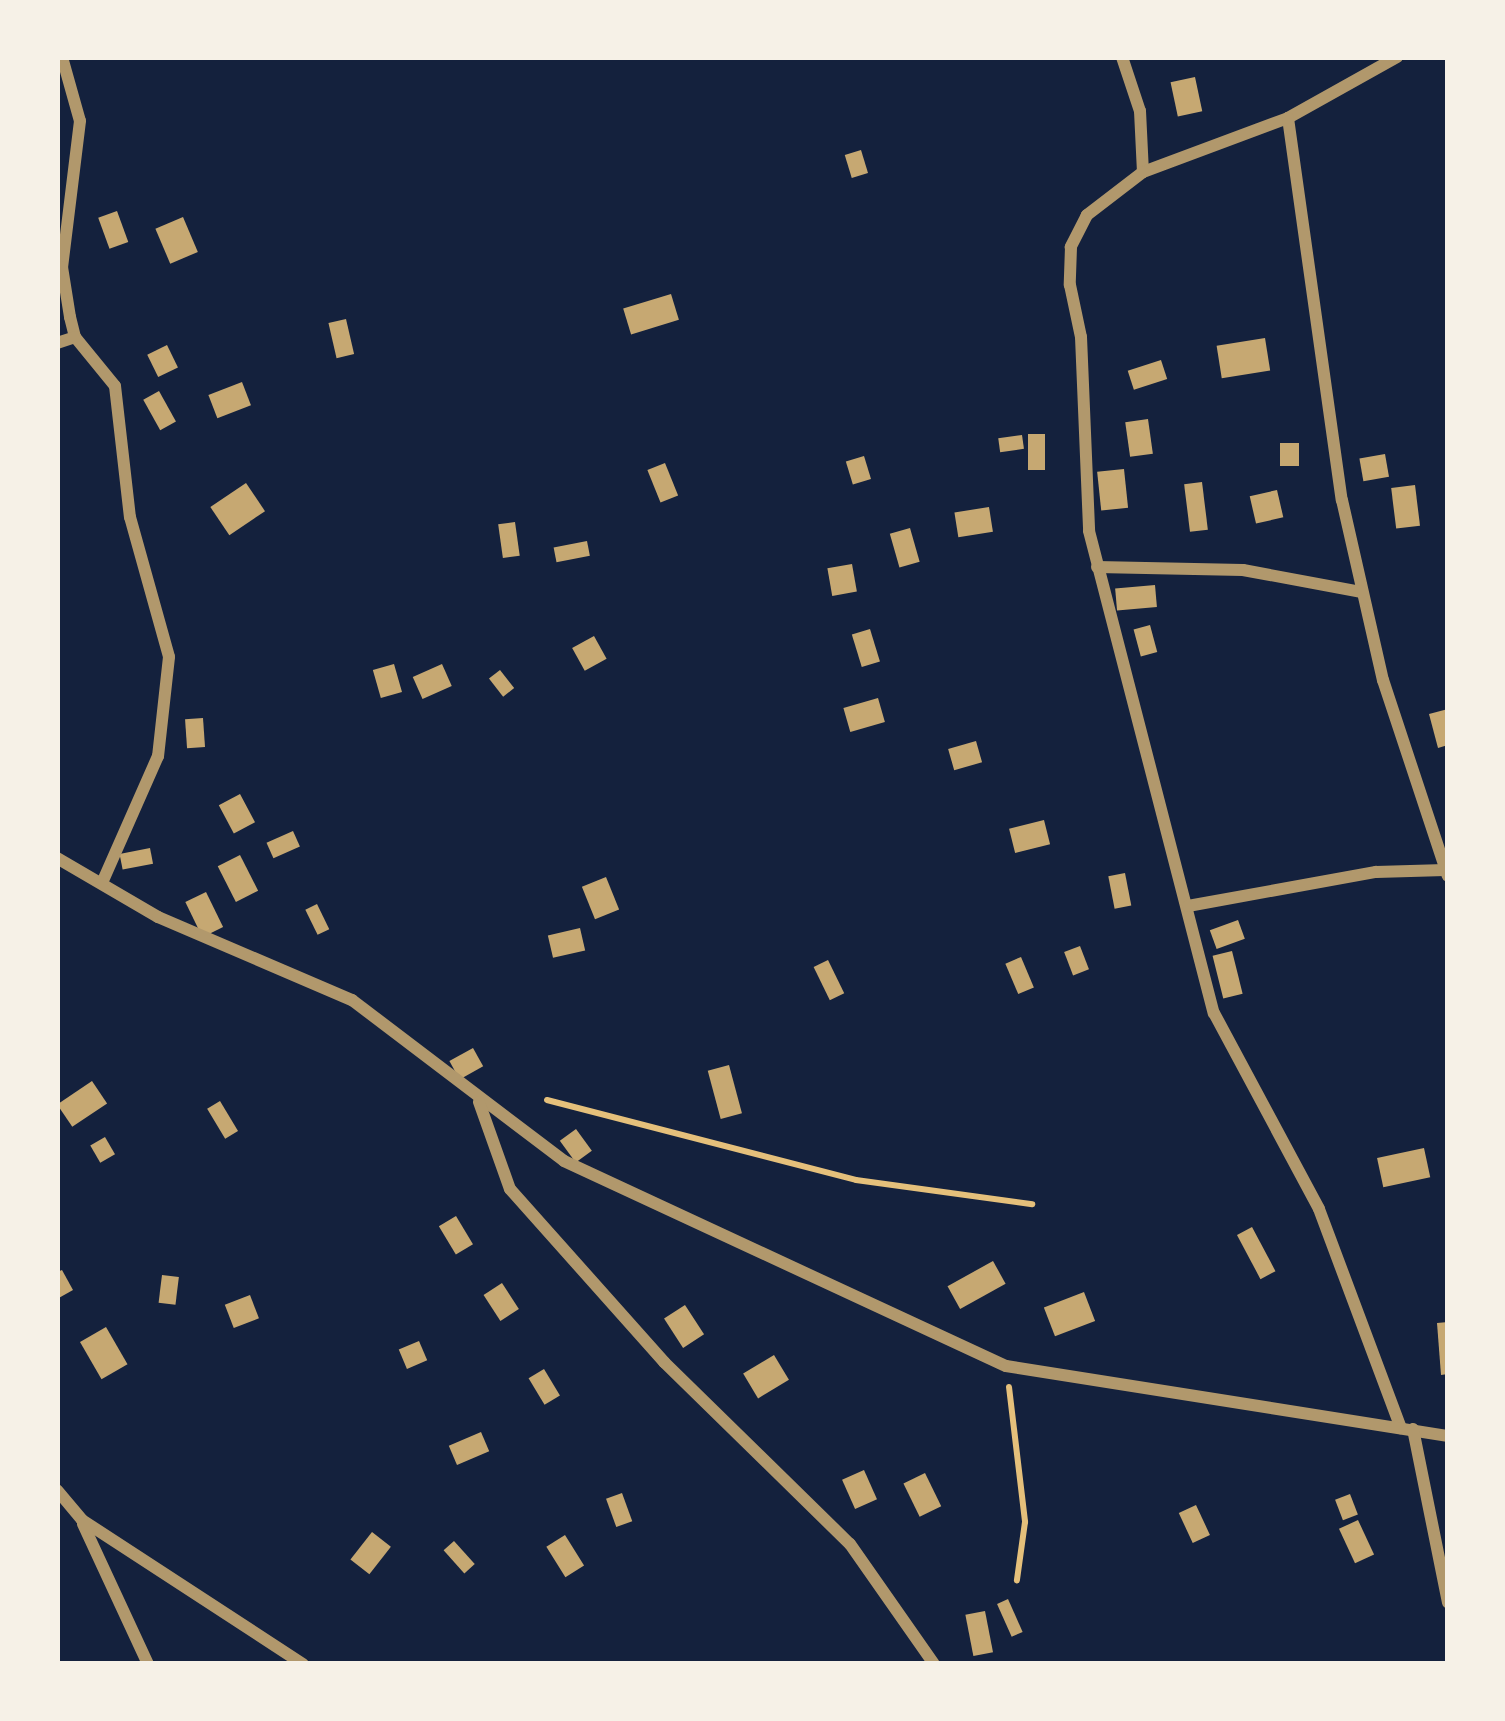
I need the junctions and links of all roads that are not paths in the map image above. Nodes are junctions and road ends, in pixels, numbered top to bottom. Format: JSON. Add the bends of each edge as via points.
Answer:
{"nodes":[{"id":1,"x":62,"y":57,"type":"edge"},
{"id":2,"x":1122,"y":57,"type":"edge"},
{"id":3,"x":1397,"y":57,"type":"edge"},
{"id":4,"x":1288,"y":118,"type":"junction"},
{"id":5,"x":1143,"y":172,"type":"junction"},
{"id":6,"x":75,"y":337,"type":"junction"},
{"id":7,"x":57,"y":343,"type":"edge"},
{"id":8,"x":1097,"y":567,"type":"junction"},
{"id":9,"x":1361,"y":592,"type":"junction"},
{"id":10,"x":57,"y":858,"type":"edge"},
{"id":11,"x":1446,"y":873,"type":"edge"},
{"id":12,"x":103,"y":883,"type":"junction"},
{"id":13,"x":1188,"y":906,"type":"junction"},
{"id":14,"x":478,"y":1101,"type":"junction"},
{"id":15,"x":1407,"y":1429,"type":"junction"},
{"id":16,"x":1448,"y":1436,"type":"edge"},
{"id":17,"x":57,"y":1490,"type":"edge"},
{"id":18,"x":82,"y":1520,"type":"junction"},
{"id":19,"x":1448,"y":1602,"type":"edge"},
{"id":20,"x":148,"y":1664,"type":"edge"},
{"id":21,"x":303,"y":1664,"type":"edge"},
{"id":22,"x":934,"y":1664,"type":"edge"}],
"edges":[{"from":1,"to":6,"type":"street","via":[[80,121],[62,267]]},
{"from":2,"to":5,"type":"street","via":[[1140,111]]},
{"from":3,"to":4,"type":"street"},
{"from":4,"to":5,"type":"street"},
{"from":4,"to":9,"type":"street","via":[[1331,442]]},
{"from":5,"to":8,"type":"street","via":[[1087,215],[1071,247]]},
{"from":6,"to":7,"type":"street"},
{"from":6,"to":12,"type":"street","via":[[115,386],[130,517],[169,657],[158,756]]},
{"from":8,"to":9,"type":"street","via":[[1243,570]]},
{"from":8,"to":13,"type":"street"},
{"from":9,"to":11,"type":"street"},
{"from":10,"to":12,"type":"street"},
{"from":11,"to":13,"type":"street","via":[[1376,872]]},
{"from":12,"to":14,"type":"street","via":[[158,917],[352,1000]]},
{"from":13,"to":15,"type":"street","via":[[1214,1013],[1319,1209]]},
{"from":14,"to":15,"type":"street","via":[[595,1178],[1006,1366]]},
{"from":14,"to":22,"type":"street","via":[[510,1189],[664,1362],[850,1544]]},
{"from":15,"to":16,"type":"street"},
{"from":15,"to":19,"type":"street"},
{"from":17,"to":18,"type":"street"},
{"from":18,"to":20,"type":"street"},
{"from":18,"to":21,"type":"street"}]}
